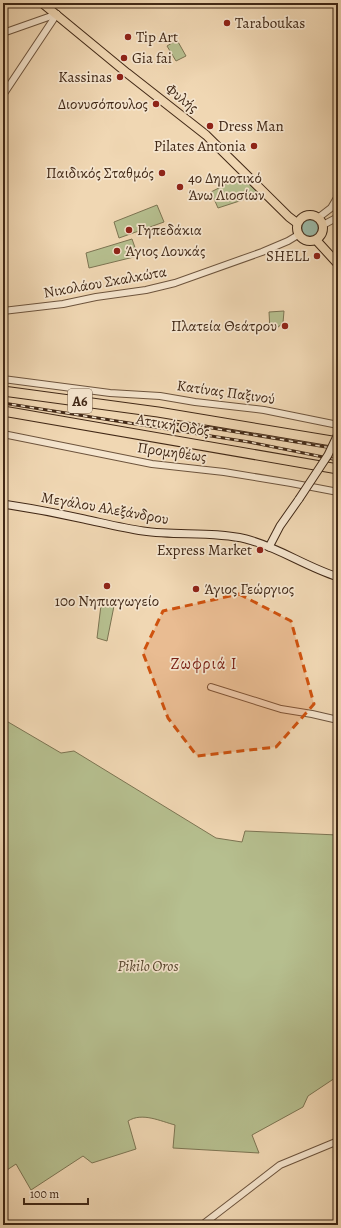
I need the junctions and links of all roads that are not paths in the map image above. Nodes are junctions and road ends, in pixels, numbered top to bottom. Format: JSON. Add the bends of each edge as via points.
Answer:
{"nodes":[{"id":1,"x":42,"y":3,"type":"edge"},
{"id":2,"x":56,"y":14,"type":"junction"},
{"id":3,"x":3,"y":33,"type":"edge"},
{"id":4,"x":3,"y":95,"type":"edge"},
{"id":5,"x":338,"y":196,"type":"edge"},
{"id":6,"x":338,"y":217,"type":"edge"},
{"id":7,"x":321,"y":221,"type":"junction"},
{"id":8,"x":297,"y":223,"type":"junction"},
{"id":9,"x":298,"y":235,"type":"junction"},
{"id":10,"x":316,"y":240,"type":"junction"},
{"id":11,"x":338,"y":264,"type":"edge"},
{"id":12,"x":3,"y":311,"type":"edge"},
{"id":13,"x":3,"y":379,"type":"edge"},
{"id":14,"x":3,"y":391,"type":"edge"},
{"id":15,"x":3,"y":411,"type":"edge"},
{"id":16,"x":232,"y":424,"type":"junction"},
{"id":17,"x":338,"y":425,"type":"edge"},
{"id":18,"x":3,"y":434,"type":"edge"},
{"id":19,"x":338,"y":435,"type":"edge"},
{"id":20,"x":338,"y":442,"type":"edge"},
{"id":21,"x":260,"y":455,"type":"junction"},
{"id":22,"x":338,"y":469,"type":"edge"},
{"id":23,"x":338,"y":475,"type":"edge"},
{"id":24,"x":338,"y":492,"type":"edge"},
{"id":25,"x":3,"y":504,"type":"edge"},
{"id":26,"x":269,"y":547,"type":"junction"},
{"id":27,"x":338,"y":577,"type":"edge"},
{"id":28,"x":211,"y":687,"type":"dead end"},
{"id":29,"x":338,"y":720,"type":"edge"},
{"id":30,"x":338,"y":1141,"type":"edge"},
{"id":31,"x":202,"y":1225,"type":"edge"}],
"edges":[{"from":1,"to":2,"type":"main road","name":"Φυλής"},
{"from":2,"to":3,"type":"street"},
{"from":2,"to":4,"type":"street"},
{"from":2,"to":8,"type":"main road","name":"Φυλής","via":[[206,135]]},
{"from":5,"to":7,"type":"street"},
{"from":6,"to":7,"type":"street"},
{"from":7,"to":8,"type":"main road","via":[[307,215]]},
{"from":7,"to":10,"type":"main road","via":[[322,233]]},
{"from":8,"to":9,"type":"main road"},
{"from":9,"to":10,"type":"main road","via":[[304,240]]},
{"from":9,"to":12,"type":"street","name":"Νικολάου Σκαλκώτα","via":[[262,252],[175,283],[62,304]]},
{"from":10,"to":11,"type":"main road"},
{"from":13,"to":17,"type":"street","name":"Κατίνας Παξινού","via":[[264,410]]},
{"from":14,"to":16,"type":"highway","name":"Αττική Οδός","number":"Α6"},
{"from":15,"to":21,"type":"highway","name":"Αττική Οδός","number":"Α6"},
{"from":16,"to":19,"type":"highway"},
{"from":16,"to":20,"type":"highway","name":"Αττική Οδός","number":"Α6"},
{"from":18,"to":24,"type":"street","name":"Προμηθέως","via":[[152,464],[224,472]]},
{"from":19,"to":26,"type":"main road","bridge":true},
{"from":21,"to":22,"type":"highway","name":"Αττική Οδός","number":"Α6"},
{"from":21,"to":23,"type":"highway","via":[[278,463]]},
{"from":25,"to":26,"type":"main road","name":"Μεγάλου Αλεξάνδρου","via":[[143,531],[187,535],[219,534]]},
{"from":26,"to":27,"type":"main road","name":"Μεγάλου Αλεξάνδρου"},
{"from":28,"to":29,"type":"street","via":[[281,709]]},
{"from":30,"to":31,"type":"street","via":[[280,1165]]}]}
